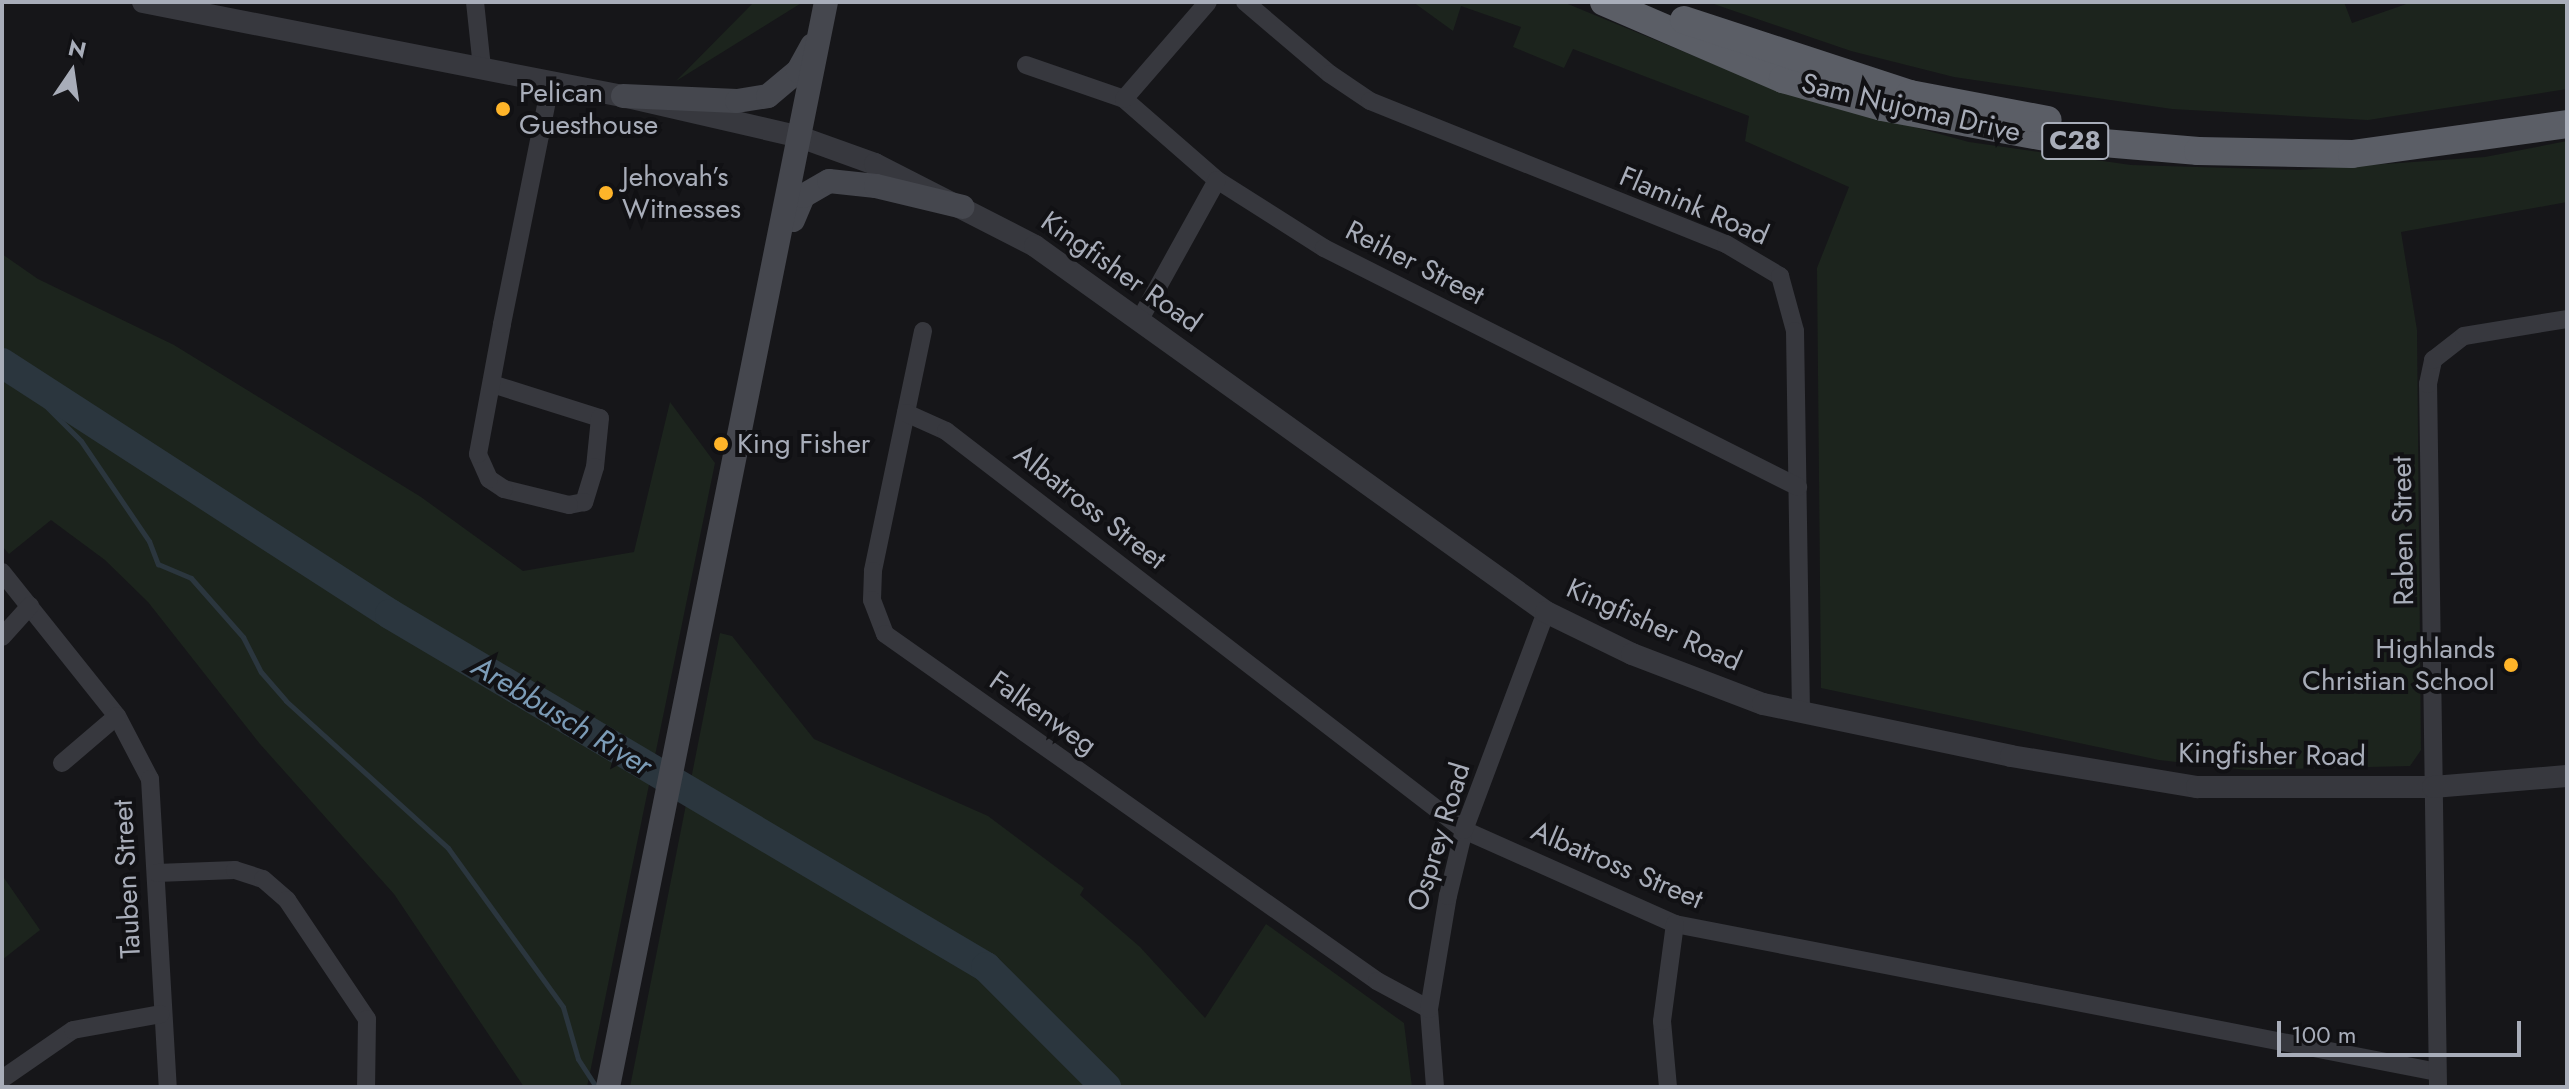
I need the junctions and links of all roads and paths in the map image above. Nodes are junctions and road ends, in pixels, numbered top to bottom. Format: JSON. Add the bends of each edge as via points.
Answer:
{"nodes":[{"id":1,"x":143,"y":2,"type":"edge"},
{"id":2,"x":475,"y":2,"type":"edge"},
{"id":3,"x":1208,"y":2,"type":"edge"},
{"id":4,"x":1245,"y":2,"type":"edge"},
{"id":5,"x":1604,"y":2,"type":"edge"},
{"id":6,"x":1647,"y":2,"type":"edge"},
{"id":7,"x":824,"y":11,"type":"edge"},
{"id":8,"x":1026,"y":65,"type":"dead end"},
{"id":9,"x":482,"y":67,"type":"junction"},
{"id":10,"x":551,"y":81,"type":"junction"},
{"id":11,"x":623,"y":96,"type":"junction"},
{"id":12,"x":1124,"y":99,"type":"junction"},
{"id":13,"x":2567,"y":105,"type":"edge"},
{"id":14,"x":2567,"y":124,"type":"edge"},
{"id":15,"x":800,"y":137,"type":"junction"},
{"id":16,"x":1217,"y":180,"type":"junction"},
{"id":17,"x":963,"y":207,"type":"junction"},
{"id":18,"x":769,"y":298,"type":"junction"},
{"id":19,"x":2567,"y":319,"type":"edge"},
{"id":20,"x":1139,"y":321,"type":"junction"},
{"id":21,"x":923,"y":331,"type":"dead end"},
{"id":22,"x":492,"y":384,"type":"junction"},
{"id":23,"x":906,"y":413,"type":"junction"},
{"id":24,"x":1798,"y":487,"type":"junction"},
{"id":25,"x":2,"y":572,"type":"edge"},
{"id":26,"x":30,"y":606,"type":"junction"},
{"id":27,"x":1546,"y":612,"type":"junction"},
{"id":28,"x":2,"y":637,"type":"edge"},
{"id":29,"x":1801,"y":713,"type":"junction"},
{"id":30,"x":117,"y":716,"type":"junction"},
{"id":31,"x":62,"y":763,"type":"dead end"},
{"id":32,"x":2567,"y":776,"type":"edge"},
{"id":33,"x":2433,"y":787,"type":"junction"},
{"id":34,"x":1464,"y":830,"type":"junction"},
{"id":35,"x":157,"y":873,"type":"junction"},
{"id":36,"x":1675,"y":924,"type":"junction"},
{"id":37,"x":1429,"y":1009,"type":"junction"},
{"id":38,"x":161,"y":1014,"type":"junction"},
{"id":39,"x":2,"y":1079,"type":"edge"},
{"id":40,"x":2437,"y":1079,"type":"edge"},
{"id":41,"x":168,"y":1087,"type":"edge"},
{"id":42,"x":366,"y":1087,"type":"edge"},
{"id":43,"x":608,"y":1087,"type":"edge"},
{"id":44,"x":1435,"y":1087,"type":"edge"},
{"id":45,"x":1668,"y":1087,"type":"edge"}],
"edges":[{"from":1,"to":9,"type":"street","name":"Kingfisher Road"},
{"from":2,"to":9,"type":"street"},
{"from":3,"to":12,"type":"street"},
{"from":4,"to":24,"type":"street","name":"Flamink Road","via":[[1330,74],[1391,112],[1726,244],[1780,276],[1795,331]]},
{"from":5,"to":14,"type":"highway","name":"Sam Nujoma Drive","number":"C28","via":[[1783,79],[1882,107],[2056,139],[2198,151],[2352,154]]},
{"from":6,"to":13,"type":"highway","name":"Sam Nujoma Drive","number":"C28","via":[[1809,65],[1910,94],[2048,120],[2205,136],[2313,137],[2452,126]]},
{"from":7,"to":11,"type":"main road","via":[[798,71],[768,96],[737,101]]},
{"from":7,"to":15,"type":"main road"},
{"from":8,"to":12,"type":"street","name":"Reiher Street"},
{"from":9,"to":10,"type":"street","name":"Kingfisher Road"},
{"from":10,"to":11,"type":"street","name":"Kingfisher Road"},
{"from":10,"to":22,"type":"street"},
{"from":11,"to":15,"type":"street","name":"Kingfisher Road"},
{"from":12,"to":16,"type":"street","name":"Reiher Street"},
{"from":15,"to":17,"type":"street","name":"Kingfisher Road","via":[[875,164]]},
{"from":15,"to":18,"type":"main road"},
{"from":16,"to":20,"type":"street"},
{"from":16,"to":24,"type":"street","name":"Reiher Street","via":[[1324,248]]},
{"from":17,"to":18,"type":"main road","via":[[850,181],[819,183],[797,210]]},
{"from":17,"to":20,"type":"street","name":"Kingfisher Road","via":[[1035,246]]},
{"from":18,"to":43,"type":"main road"},
{"from":19,"to":33,"type":"street","name":"Raben Street","via":[[2464,336],[2433,360],[2428,384]]},
{"from":20,"to":27,"type":"street","name":"Kingfisher Road"},
{"from":21,"to":23,"type":"street","name":"Falkenweg"},
{"from":22,"to":22,"type":"street","via":[[600,418],[595,467],[584,502],[523,496],[489,479],[478,454]]},
{"from":23,"to":34,"type":"street","name":"Albatross Street","via":[[946,431]]},
{"from":23,"to":37,"type":"street","name":"Falkenweg","via":[[873,571],[875,620],[885,634],[1377,981]]},
{"from":24,"to":29,"type":"street","name":"Flamink Road"},
{"from":25,"to":26,"type":"street","name":"Tauben Street"},
{"from":26,"to":28,"type":"street"},
{"from":26,"to":30,"type":"street","name":"Tauben Street"},
{"from":27,"to":29,"type":"street","name":"Kingfisher Road","via":[[1684,675]]},
{"from":27,"to":34,"type":"street","name":"Osprey Road"},
{"from":29,"to":33,"type":"street","name":"Kingfisher Road","via":[[2197,787]]},
{"from":30,"to":31,"type":"street"},
{"from":30,"to":35,"type":"street","name":"Tauben Street","via":[[150,779]]},
{"from":32,"to":33,"type":"street","name":"Kingfisher Road"},
{"from":33,"to":40,"type":"street","name":"Raben Street"},
{"from":34,"to":36,"type":"street","name":"Albatross Street"},
{"from":34,"to":37,"type":"street","name":"Osprey Road","via":[[1439,934]]},
{"from":35,"to":38,"type":"street","name":"Tauben Street"},
{"from":35,"to":42,"type":"street","via":[[235,870],[263,879],[287,900],[367,1019]]},
{"from":36,"to":40,"type":"street","name":"Albatross Street"},
{"from":36,"to":45,"type":"street","via":[[1662,1021]]},
{"from":37,"to":44,"type":"street","name":"Osprey Road"},
{"from":38,"to":39,"type":"street","via":[[73,1030]]},
{"from":38,"to":41,"type":"street","name":"Tauben Street"}]}
